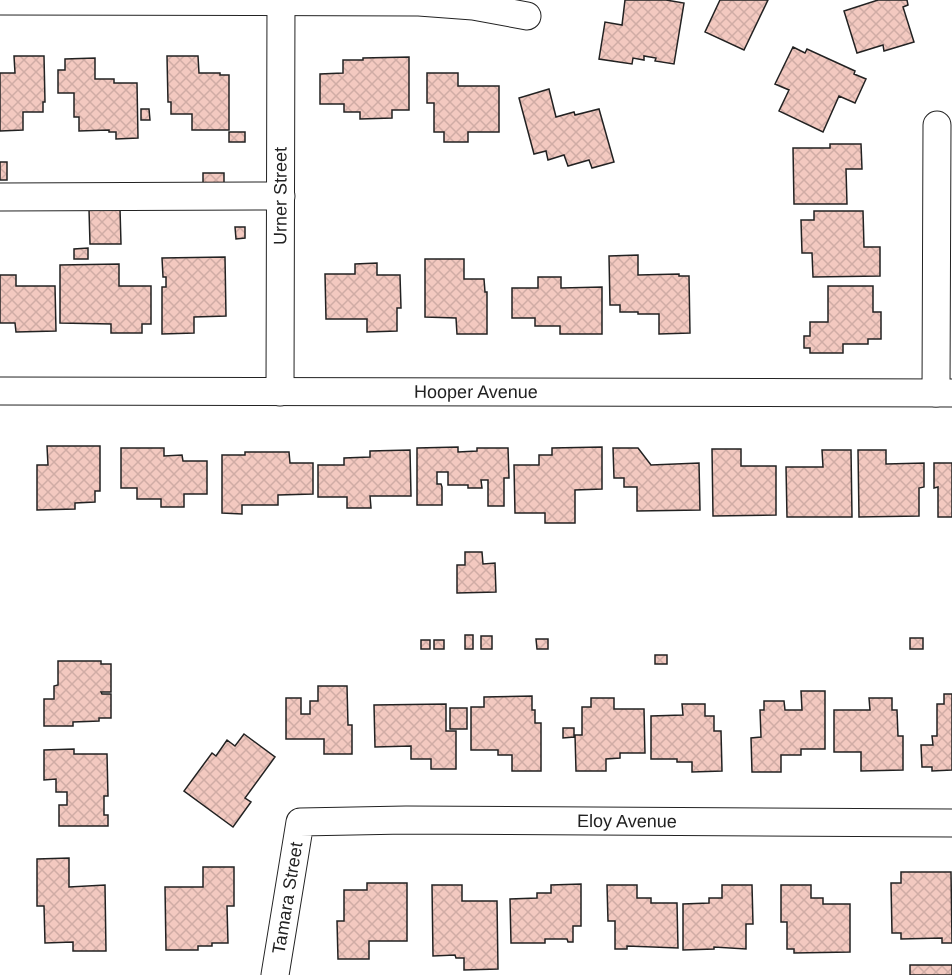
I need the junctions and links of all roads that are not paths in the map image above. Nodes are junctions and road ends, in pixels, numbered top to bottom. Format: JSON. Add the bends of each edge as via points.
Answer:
{"nodes":[{"id":1,"x":0,"y":1,"type":"edge"},
{"id":2,"x":281,"y":1,"type":"edge"},
{"id":3,"x":527,"y":16,"type":"dead end"},
{"id":4,"x":937,"y":125,"type":"dead end"},
{"id":5,"x":281,"y":196,"type":"junction"},
{"id":6,"x":0,"y":197,"type":"edge"},
{"id":7,"x":0,"y":391,"type":"edge"},
{"id":8,"x":280,"y":392,"type":"junction"},
{"id":9,"x":944,"y":393,"type":"edge"},
{"id":10,"x":300,"y":822,"type":"joint"},
{"id":11,"x":952,"y":823,"type":"edge"},
{"id":12,"x":275,"y":975,"type":"edge"}],
"edges":[{"from":1,"to":2,"type":"street"},
{"from":2,"to":3,"type":"street","via":[[419,2]]},
{"from":2,"to":5,"type":"street","name":"Urner Street"},
{"from":4,"to":9,"type":"street"},
{"from":5,"to":6,"type":"street"},
{"from":5,"to":8,"type":"street","name":"Urner Street"},
{"from":7,"to":8,"type":"street","name":"Hooper Avenue"},
{"from":8,"to":9,"type":"street","name":"Hooper Avenue"},
{"from":10,"to":11,"type":"street","name":"Eloy Avenue"},
{"from":10,"to":12,"type":"street","name":"Tamara Street"}]}
